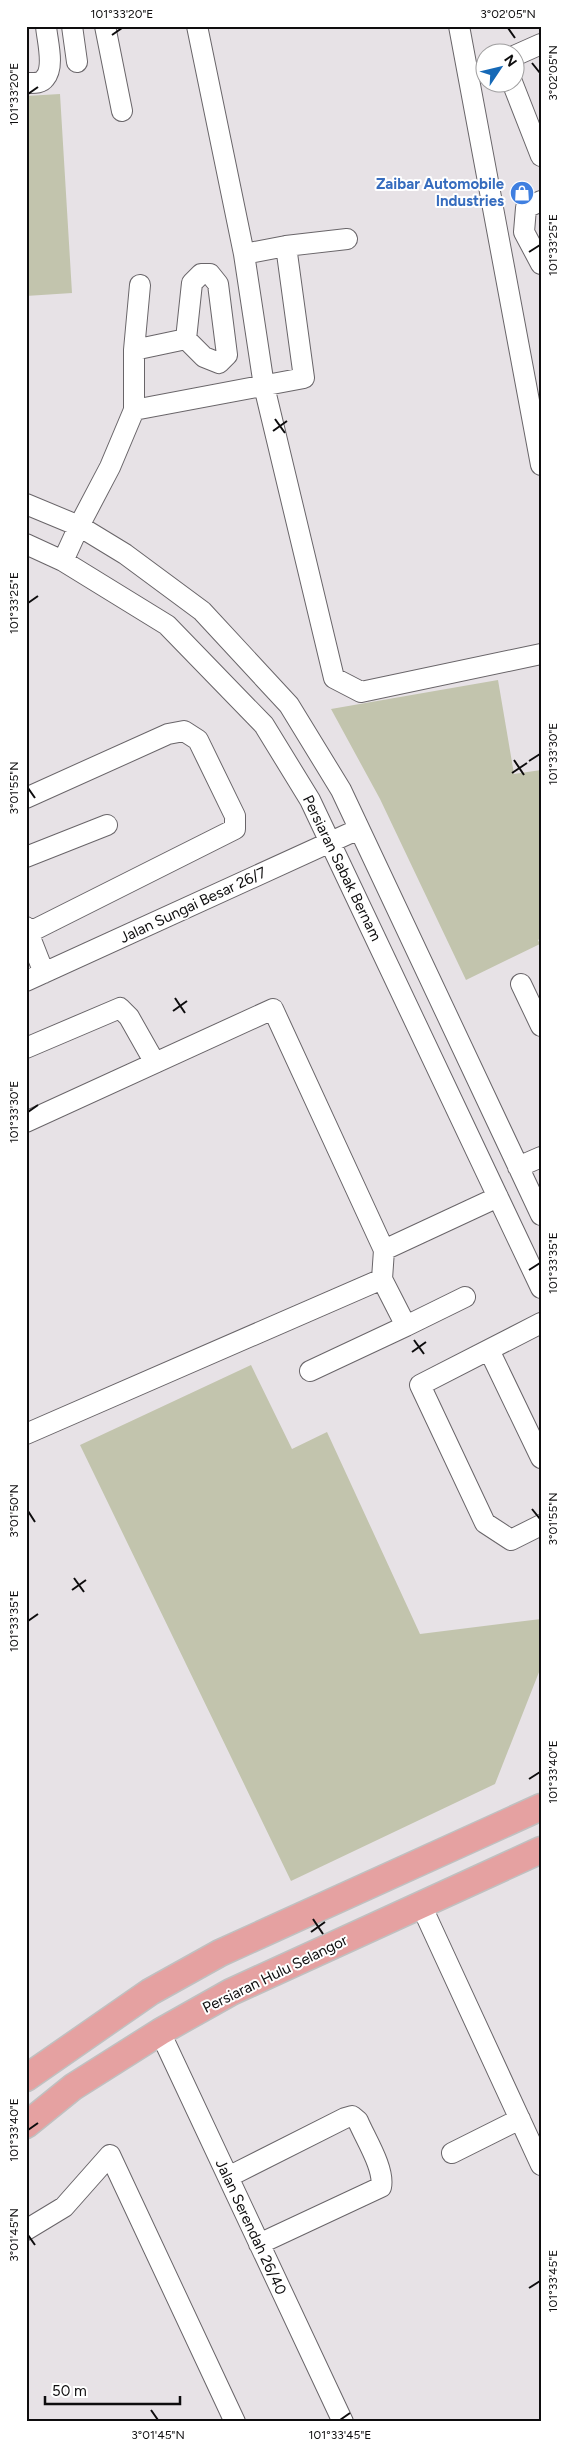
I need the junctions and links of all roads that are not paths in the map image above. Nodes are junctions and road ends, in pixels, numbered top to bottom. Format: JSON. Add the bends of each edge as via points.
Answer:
{"nodes":[{"id":1,"x":46,"y":26,"type":"edge"},
{"id":2,"x":72,"y":26,"type":"edge"},
{"id":3,"x":105,"y":26,"type":"edge"},
{"id":4,"x":197,"y":26,"type":"edge"},
{"id":5,"x":459,"y":26,"type":"edge"},
{"id":6,"x":541,"y":44,"type":"edge"},
{"id":7,"x":524,"y":52,"type":"edge"},
{"id":8,"x":77,"y":62,"type":"dead end"},
{"id":9,"x":26,"y":83,"type":"edge"},
{"id":10,"x":516,"y":92,"type":"edge"},
{"id":11,"x":122,"y":111,"type":"dead end"},
{"id":12,"x":541,"y":156,"type":"edge"},
{"id":13,"x":541,"y":201,"type":"edge"},
{"id":14,"x":347,"y":238,"type":"dead end"},
{"id":15,"x":286,"y":246,"type":"junction"},
{"id":16,"x":244,"y":254,"type":"junction"},
{"id":17,"x":541,"y":264,"type":"edge"},
{"id":18,"x":140,"y":285,"type":"dead end"},
{"id":19,"x":186,"y":339,"type":"dead end"},
{"id":20,"x":134,"y":350,"type":"junction"},
{"id":21,"x":264,"y":386,"type":"junction"},
{"id":22,"x":134,"y":410,"type":"junction"},
{"id":23,"x":541,"y":465,"type":"edge"},
{"id":24,"x":26,"y":504,"type":"edge"},
{"id":25,"x":79,"y":526,"type":"junction"},
{"id":26,"x":26,"y":544,"type":"edge"},
{"id":27,"x":63,"y":561,"type":"junction"},
{"id":28,"x":541,"y":654,"type":"edge"},
{"id":29,"x":26,"y":798,"type":"edge"},
{"id":30,"x":107,"y":824,"type":"dead end"},
{"id":31,"x":359,"y":829,"type":"junction"},
{"id":32,"x":330,"y":842,"type":"junction"},
{"id":33,"x":26,"y":857,"type":"edge"},
{"id":34,"x":27,"y":932,"type":"edge"},
{"id":35,"x":35,"y":977,"type":"edge"},
{"id":36,"x":521,"y":984,"type":"dead end"},
{"id":37,"x":541,"y":1026,"type":"edge"},
{"id":38,"x":26,"y":1048,"type":"edge"},
{"id":39,"x":155,"y":1063,"type":"junction"},
{"id":40,"x":26,"y":1122,"type":"edge"},
{"id":41,"x":541,"y":1157,"type":"edge"},
{"id":42,"x":518,"y":1167,"type":"junction"},
{"id":43,"x":498,"y":1198,"type":"junction"},
{"id":44,"x":541,"y":1215,"type":"edge"},
{"id":45,"x":384,"y":1250,"type":"junction"},
{"id":46,"x":382,"y":1279,"type":"junction"},
{"id":47,"x":541,"y":1288,"type":"edge"},
{"id":48,"x":465,"y":1297,"type":"dead end"},
{"id":49,"x":541,"y":1323,"type":"edge"},
{"id":50,"x":406,"y":1326,"type":"junction"},
{"id":51,"x":489,"y":1350,"type":"junction"},
{"id":52,"x":310,"y":1371,"type":"dead end"},
{"id":53,"x":26,"y":1434,"type":"edge"},
{"id":54,"x":541,"y":1458,"type":"edge"},
{"id":55,"x":541,"y":1525,"type":"edge"},
{"id":56,"x":541,"y":1807,"type":"edge"},
{"id":57,"x":541,"y":1850,"type":"edge"},
{"id":58,"x":421,"y":1905,"type":"junction"},
{"id":59,"x":160,"y":2032,"type":"junction"},
{"id":60,"x":26,"y":2078,"type":"edge"},
{"id":61,"x":520,"y":2119,"type":"junction"},
{"id":62,"x":26,"y":2125,"type":"edge"},
{"id":63,"x":452,"y":2153,"type":"dead end"},
{"id":64,"x":541,"y":2165,"type":"edge"},
{"id":65,"x":228,"y":2177,"type":"junction"},
{"id":66,"x":26,"y":2230,"type":"edge"},
{"id":67,"x":259,"y":2244,"type":"junction"},
{"id":68,"x":234,"y":2422,"type":"edge"},
{"id":69,"x":343,"y":2422,"type":"edge"}],
"edges":[{"from":1,"to":9,"type":"street","via":[[49,69],[45,79],[39,83]]},
{"from":2,"to":8,"type":"street"},
{"from":3,"to":11,"type":"street"},
{"from":4,"to":16,"type":"street"},
{"from":5,"to":23,"type":"street"},
{"from":6,"to":7,"type":"street"},
{"from":10,"to":12,"type":"street"},
{"from":13,"to":17,"type":"street","via":[[526,208],[524,232]]},
{"from":14,"to":15,"type":"street"},
{"from":15,"to":16,"type":"street"},
{"from":15,"to":21,"type":"street","via":[[304,378]]},
{"from":16,"to":21,"type":"street"},
{"from":18,"to":20,"type":"street"},
{"from":19,"to":20,"type":"street"},
{"from":20,"to":22,"type":"street"},
{"from":21,"to":22,"type":"street"},
{"from":21,"to":28,"type":"street","via":[[334,678],[361,692]]},
{"from":22,"to":25,"type":"street","via":[[110,467]]},
{"from":24,"to":25,"type":"street","name":"Persiaran Sabak Bernam"},
{"from":25,"to":27,"type":"street"},
{"from":25,"to":31,"type":"street","name":"Persiaran Sabak Bernam","via":[[125,554],[202,611],[289,705],[341,790]]},
{"from":26,"to":27,"type":"street","name":"Persiaran Sabak Bernam"},
{"from":27,"to":32,"type":"street","name":"Persiaran Sabak Bernam","via":[[167,625],[264,724],[310,800]]},
{"from":29,"to":34,"type":"street","via":[[168,734],[184,731],[198,740],[235,816],[235,829]]},
{"from":30,"to":33,"type":"street"},
{"from":31,"to":32,"type":"street","name":"Jalan Sungai Besar 26/7"},
{"from":31,"to":42,"type":"street","name":"Persiaran Sabak Bernam"},
{"from":32,"to":35,"type":"street","name":"Jalan Sungai Besar 26/7"},
{"from":32,"to":43,"type":"street","name":"Persiaran Sabak Bernam"},
{"from":34,"to":35,"type":"street"},
{"from":36,"to":37,"type":"street"},
{"from":38,"to":39,"type":"street","via":[[120,1008],[129,1017]]},
{"from":39,"to":40,"type":"street"},
{"from":39,"to":45,"type":"street","via":[[273,1009]]},
{"from":41,"to":42,"type":"street"},
{"from":42,"to":44,"type":"street","name":"Persiaran Sabak Bernam"},
{"from":43,"to":45,"type":"street"},
{"from":43,"to":47,"type":"street","name":"Persiaran Sabak Bernam"},
{"from":45,"to":46,"type":"street"},
{"from":46,"to":50,"type":"street"},
{"from":46,"to":53,"type":"street"},
{"from":48,"to":50,"type":"street"},
{"from":49,"to":51,"type":"street"},
{"from":50,"to":52,"type":"street"},
{"from":51,"to":54,"type":"street"},
{"from":51,"to":55,"type":"street","via":[[420,1385],[485,1523],[512,1540]]},
{"from":56,"to":60,"type":"main road","via":[[220,1953],[150,1992]]},
{"from":57,"to":58,"type":"main road","name":"Persiaran Hulu Selangor"},
{"from":58,"to":59,"type":"main road","name":"Persiaran Hulu Selangor","via":[[231,1992]]},
{"from":58,"to":61,"type":"street"},
{"from":59,"to":62,"type":"main road","name":"Persiaran Hulu Selangor","via":[[73,2086]]},
{"from":59,"to":65,"type":"street","name":"Jalan Serendah 26/40"},
{"from":61,"to":63,"type":"street"},
{"from":61,"to":64,"type":"street"},
{"from":65,"to":67,"type":"street","name":"Jalan Serendah 26/40"},
{"from":65,"to":67,"type":"street","via":[[346,2118],[352,2116],[358,2121],[379,2168],[381,2187]]},
{"from":66,"to":68,"type":"street","via":[[64,2208],[110,2155]]},
{"from":67,"to":69,"type":"street","name":"Jalan Serendah 26/40"}]}
